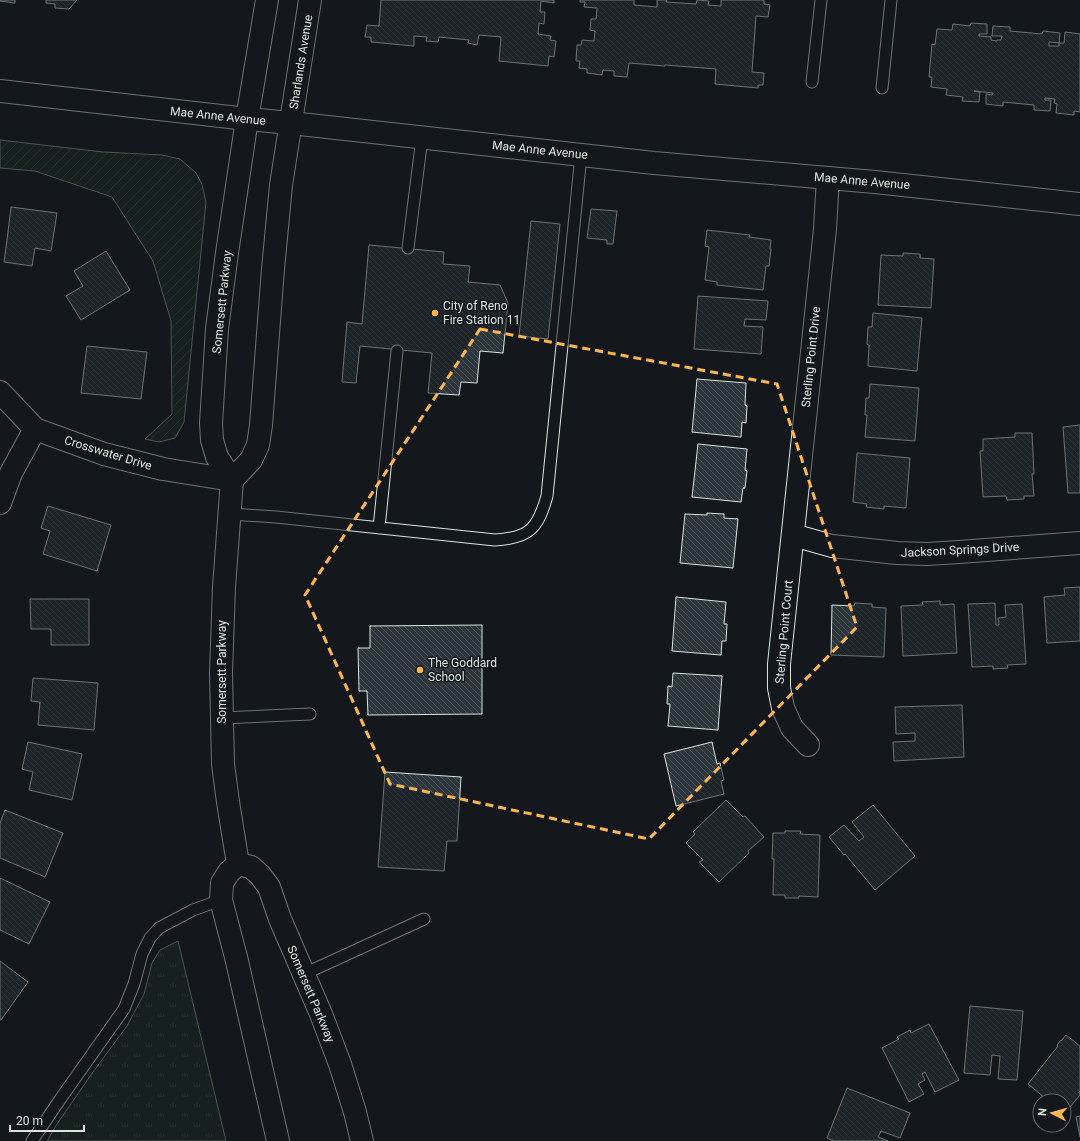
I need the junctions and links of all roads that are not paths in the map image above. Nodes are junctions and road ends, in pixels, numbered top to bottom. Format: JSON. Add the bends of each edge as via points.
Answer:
{"nodes":[{"id":1,"x":268,"y":0,"type":"edge"},
{"id":2,"x":310,"y":0,"type":"edge"},
{"id":3,"x":821,"y":0,"type":"edge"},
{"id":4,"x":891,"y":0,"type":"edge"},
{"id":5,"x":812,"y":82,"type":"dead end"},
{"id":6,"x":882,"y":88,"type":"dead end"},
{"id":7,"x":0,"y":90,"type":"edge"},
{"id":8,"x":247,"y":119,"type":"junction"},
{"id":9,"x":292,"y":123,"type":"junction"},
{"id":10,"x":422,"y":138,"type":"junction"},
{"id":11,"x":581,"y":155,"type":"junction"},
{"id":12,"x":828,"y":178,"type":"junction"},
{"id":13,"x":1080,"y":204,"type":"edge"},
{"id":14,"x":408,"y":248,"type":"dead end"},
{"id":15,"x":397,"y":351,"type":"dead end"},
{"id":16,"x":0,"y":392,"type":"edge"},
{"id":17,"x":35,"y":429,"type":"junction"},
{"id":18,"x":232,"y":480,"type":"junction"},
{"id":19,"x":0,"y":504,"type":"edge"},
{"id":20,"x":230,"y":514,"type":"junction"},
{"id":21,"x":379,"y":528,"type":"junction"},
{"id":22,"x":793,"y":535,"type":"junction"},
{"id":23,"x":1080,"y":543,"type":"edge"},
{"id":24,"x":310,"y":714,"type":"dead end"},
{"id":25,"x":222,"y":718,"type":"junction"},
{"id":26,"x":808,"y":745,"type":"dead end"},
{"id":27,"x":238,"y":864,"type":"junction"},
{"id":28,"x":221,"y":900,"type":"junction"},
{"id":29,"x":424,"y":919,"type":"dead end"},
{"id":30,"x":304,"y":974,"type":"junction"},
{"id":31,"x":32,"y":1141,"type":"edge"},
{"id":32,"x":278,"y":1141,"type":"edge"},
{"id":33,"x":362,"y":1141,"type":"edge"}],
"edges":[{"from":1,"to":8,"type":"main road"},
{"from":2,"to":9,"type":"main road","name":"Sharlands Avenue"},
{"from":3,"to":5,"type":"lane"},
{"from":4,"to":6,"type":"lane"},
{"from":7,"to":8,"type":"main road","name":"Mae Anne Avenue"},
{"from":8,"to":9,"type":"main road","name":"Mae Anne Avenue"},
{"from":8,"to":18,"type":"main road","name":"Somersett Parkway","via":[[222,286],[211,423],[217,457]]},
{"from":9,"to":10,"type":"main road","name":"Mae Anne Avenue"},
{"from":9,"to":18,"type":"main road","via":[[281,185],[258,445],[251,460]]},
{"from":10,"to":11,"type":"main road","name":"Mae Anne Avenue"},
{"from":10,"to":14,"type":"lane"},
{"from":11,"to":12,"type":"main road","name":"Mae Anne Avenue"},
{"from":11,"to":21,"type":"lane","via":[[547,496],[543,511],[534,527],[524,535],[510,539],[496,540]]},
{"from":12,"to":13,"type":"main road","name":"Mae Anne Avenue"},
{"from":12,"to":22,"type":"main road","name":"Sterling Point Drive"},
{"from":15,"to":21,"type":"lane"},
{"from":16,"to":17,"type":"main road","name":"Crosswater Drive"},
{"from":17,"to":18,"type":"main road","name":"Crosswater Drive","via":[[104,454],[163,469]]},
{"from":17,"to":19,"type":"main road","via":[[11,473]]},
{"from":18,"to":20,"type":"main road","name":"Somersett Parkway"},
{"from":20,"to":21,"type":"lane"},
{"from":20,"to":25,"type":"main road","name":"Somersett Parkway","via":[[222,629]]},
{"from":22,"to":23,"type":"main road","name":"Jackson Springs Drive","via":[[832,546],[927,554]]},
{"from":22,"to":26,"type":"main road","name":"Sterling Point Court","via":[[779,664],[779,688],[783,708],[792,728]]},
{"from":24,"to":25,"type":"lane"},
{"from":25,"to":27,"type":"main road","name":"Somersett Parkway","via":[[223,764]]},
{"from":27,"to":28,"type":"main road","via":[[222,883]]},
{"from":27,"to":30,"type":"main road","name":"Somersett Parkway","via":[[251,867],[269,886]]},
{"from":28,"to":31,"type":"lane","via":[[193,910],[159,928],[150,938],[142,954],[124,1009]]},
{"from":28,"to":32,"type":"main road"},
{"from":29,"to":30,"type":"lane"},
{"from":30,"to":33,"type":"main road","name":"Somersett Parkway","via":[[340,1064]]}]}
